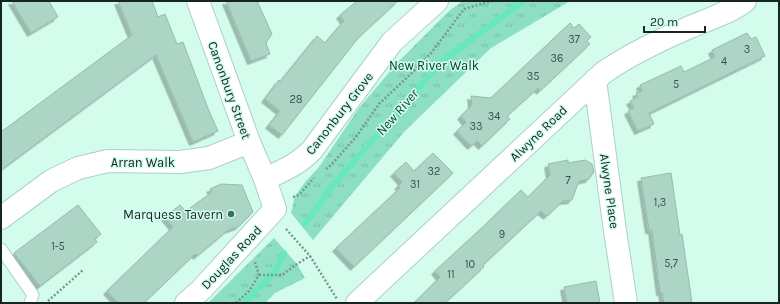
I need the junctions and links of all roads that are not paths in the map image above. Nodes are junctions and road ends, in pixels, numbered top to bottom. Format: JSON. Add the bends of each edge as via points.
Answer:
{"nodes":[{"id":1,"x":198,"y":1,"type":"edge"},
{"id":2,"x":437,"y":1,"type":"edge"},
{"id":3,"x":746,"y":1,"type":"edge"},
{"id":4,"x":595,"y":80,"type":"junction"},
{"id":5,"x":249,"y":142,"type":"junction"},
{"id":6,"x":265,"y":179,"type":"junction"},
{"id":7,"x":275,"y":209,"type":"joint"},
{"id":8,"x":1,"y":218,"type":"edge"},
{"id":9,"x":1,"y":249,"type":"edge"},
{"id":10,"x":30,"y":303,"type":"edge"},
{"id":11,"x":186,"y":303,"type":"edge"},
{"id":12,"x":357,"y":303,"type":"edge"},
{"id":13,"x":626,"y":303,"type":"edge"}],
"edges":[{"from":1,"to":5,"type":"street","name":"Canonbury Street"},
{"from":2,"to":6,"type":"street","name":"Canonbury Grove","via":[[392,42],[307,156]]},
{"from":3,"to":4,"type":"street","name":"Alwyne Road","via":[[626,58]]},
{"from":4,"to":12,"type":"street","name":"Alwyne Road"},
{"from":4,"to":13,"type":"street","name":"Alwyne Place"},
{"from":5,"to":6,"type":"street","name":"Canonbury Street"},
{"from":5,"to":8,"type":"street","name":"Arran Walk","via":[[209,158],[180,162],[108,161],[78,168],[51,181]]},
{"from":6,"to":7,"type":"street","name":"Canonbury Street"},
{"from":7,"to":11,"type":"street","name":"Douglas Road"},
{"from":9,"to":10,"type":"lane","via":[[33,295]]}]}
